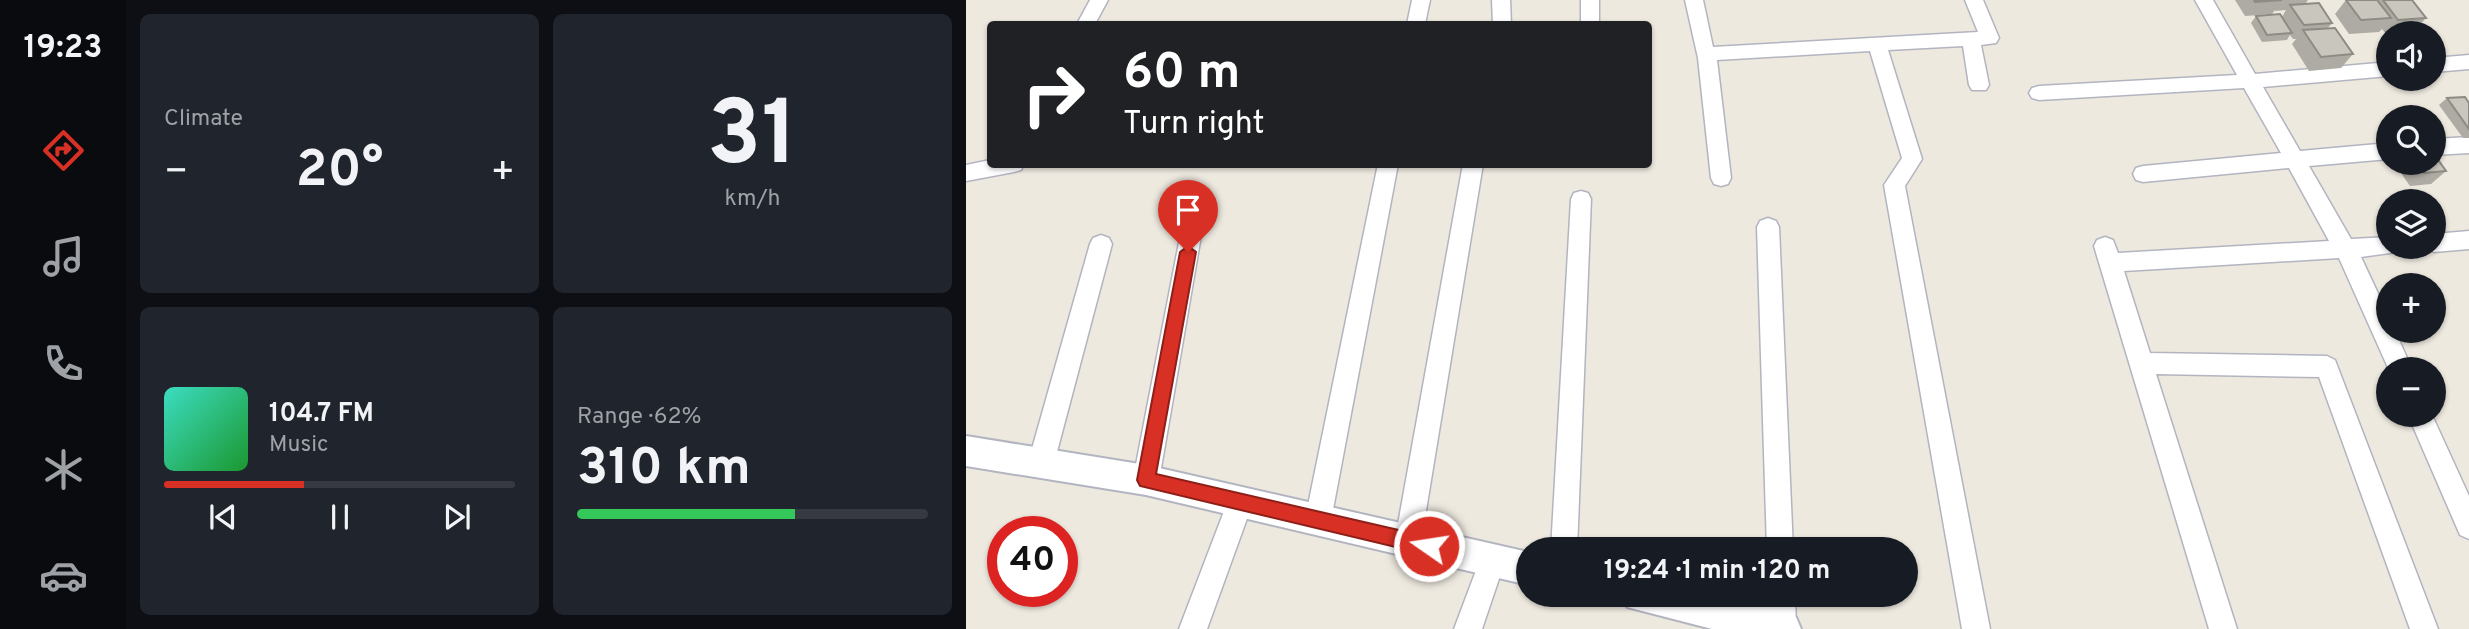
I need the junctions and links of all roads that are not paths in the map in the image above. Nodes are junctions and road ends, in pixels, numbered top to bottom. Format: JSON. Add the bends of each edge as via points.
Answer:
{"nodes":[{"id":1,"x":1099,"y":0,"type":"edge"},
{"id":2,"x":1421,"y":0,"type":"edge"},
{"id":3,"x":1502,"y":0,"type":"edge"},
{"id":4,"x":1590,"y":0,"type":"edge"},
{"id":5,"x":1694,"y":0,"type":"edge"},
{"id":6,"x":1975,"y":0,"type":"edge"},
{"id":7,"x":2204,"y":0,"type":"edge"},
{"id":8,"x":1088,"y":21,"type":"edge"},
{"id":9,"x":1417,"y":21,"type":"edge"},
{"id":10,"x":1502,"y":21,"type":"edge"},
{"id":11,"x":1590,"y":21,"type":"edge"},
{"id":12,"x":1971,"y":39,"type":"junction"},
{"id":13,"x":1877,"y":44,"type":"junction"},
{"id":14,"x":1707,"y":54,"type":"junction"},
{"id":15,"x":2469,"y":62,"type":"edge"},
{"id":16,"x":2446,"y":64,"type":"edge"},
{"id":17,"x":2376,"y":70,"type":"edge"},
{"id":18,"x":2250,"y":81,"type":"junction"},
{"id":19,"x":1979,"y":85,"type":"dead end"},
{"id":20,"x":2039,"y":93,"type":"dead end"},
{"id":21,"x":2469,"y":145,"type":"edge"},
{"id":22,"x":2446,"y":146,"type":"edge"},
{"id":23,"x":2376,"y":152,"type":"edge"},
{"id":24,"x":2296,"y":158,"type":"junction"},
{"id":25,"x":993,"y":168,"type":"edge"},
{"id":26,"x":1387,"y":168,"type":"edge"},
{"id":27,"x":1472,"y":168,"type":"edge"},
{"id":28,"x":966,"y":173,"type":"edge"},
{"id":29,"x":2143,"y":174,"type":"dead end"},
{"id":30,"x":1721,"y":177,"type":"dead end"},
{"id":31,"x":1581,"y":199,"type":"dead end"},
{"id":32,"x":1198,"y":201,"type":"dead end"},
{"id":33,"x":1768,"y":227,"type":"dead end"},
{"id":34,"x":2469,"y":240,"type":"edge"},
{"id":35,"x":2446,"y":242,"type":"edge"},
{"id":36,"x":1101,"y":244,"type":"dead end"},
{"id":37,"x":2376,"y":247,"type":"edge"},
{"id":38,"x":2346,"y":249,"type":"junction"},
{"id":39,"x":2108,"y":255,"type":"joint"},
{"id":40,"x":2395,"y":357,"type":"edge"},
{"id":41,"x":2141,"y":363,"type":"junction"},
{"id":42,"x":2425,"y":427,"type":"edge"},
{"id":43,"x":966,"y":451,"type":"edge"},
{"id":44,"x":1041,"y":463,"type":"junction"},
{"id":45,"x":1146,"y":480,"type":"junction"},
{"id":46,"x":1240,"y":502,"type":"junction"},
{"id":47,"x":1318,"y":520,"type":"junction"},
{"id":48,"x":2469,"y":526,"type":"edge"},
{"id":49,"x":1565,"y":537,"type":"edge"},
{"id":50,"x":1780,"y":537,"type":"edge"},
{"id":51,"x":1408,"y":541,"type":"junction"},
{"id":52,"x":1492,"y":561,"type":"junction"},
{"id":53,"x":1516,"y":566,"type":"edge"},
{"id":54,"x":1690,"y":607,"type":"edge"},
{"id":55,"x":1782,"y":607,"type":"edge"},
{"id":56,"x":1193,"y":629,"type":"edge"},
{"id":57,"x":1468,"y":629,"type":"edge"},
{"id":58,"x":1783,"y":629,"type":"edge"},
{"id":59,"x":1976,"y":629,"type":"edge"},
{"id":60,"x":2224,"y":629,"type":"edge"},
{"id":61,"x":2424,"y":629,"type":"edge"}],
"edges":[{"from":1,"to":8,"type":"street"},
{"from":2,"to":9,"type":"street"},
{"from":3,"to":10,"type":"street"},
{"from":4,"to":11,"type":"street"},
{"from":5,"to":14,"type":"street"},
{"from":6,"to":12,"type":"street","via":[[1990,38]]},
{"from":7,"to":18,"type":"street"},
{"from":12,"to":13,"type":"street"},
{"from":12,"to":19,"type":"street"},
{"from":13,"to":14,"type":"street"},
{"from":13,"to":59,"type":"street","via":[[1912,159],[1894,185]]},
{"from":14,"to":30,"type":"street"},
{"from":15,"to":16,"type":"street"},
{"from":17,"to":18,"type":"street"},
{"from":18,"to":20,"type":"street"},
{"from":18,"to":24,"type":"street"},
{"from":21,"to":22,"type":"street"},
{"from":23,"to":24,"type":"street"},
{"from":24,"to":29,"type":"street"},
{"from":24,"to":38,"type":"street"},
{"from":25,"to":28,"type":"street"},
{"from":26,"to":47,"type":"street"},
{"from":27,"to":51,"type":"street"},
{"from":31,"to":49,"type":"street"},
{"from":32,"to":45,"type":"street"},
{"from":33,"to":50,"type":"street"},
{"from":34,"to":35,"type":"street"},
{"from":36,"to":44,"type":"street"},
{"from":37,"to":38,"type":"street"},
{"from":38,"to":39,"type":"street"},
{"from":38,"to":40,"type":"street"},
{"from":39,"to":41,"type":"street"},
{"from":41,"to":60,"type":"street"},
{"from":41,"to":61,"type":"street","via":[[2327,367]]},
{"from":42,"to":48,"type":"street"},
{"from":43,"to":44,"type":"street"},
{"from":44,"to":45,"type":"street"},
{"from":45,"to":46,"type":"street"},
{"from":46,"to":47,"type":"street"},
{"from":46,"to":56,"type":"street"},
{"from":47,"to":51,"type":"street"},
{"from":51,"to":52,"type":"street"},
{"from":52,"to":53,"type":"street"},
{"from":52,"to":57,"type":"street"},
{"from":54,"to":58,"type":"street"},
{"from":55,"to":58,"type":"street"}]}
